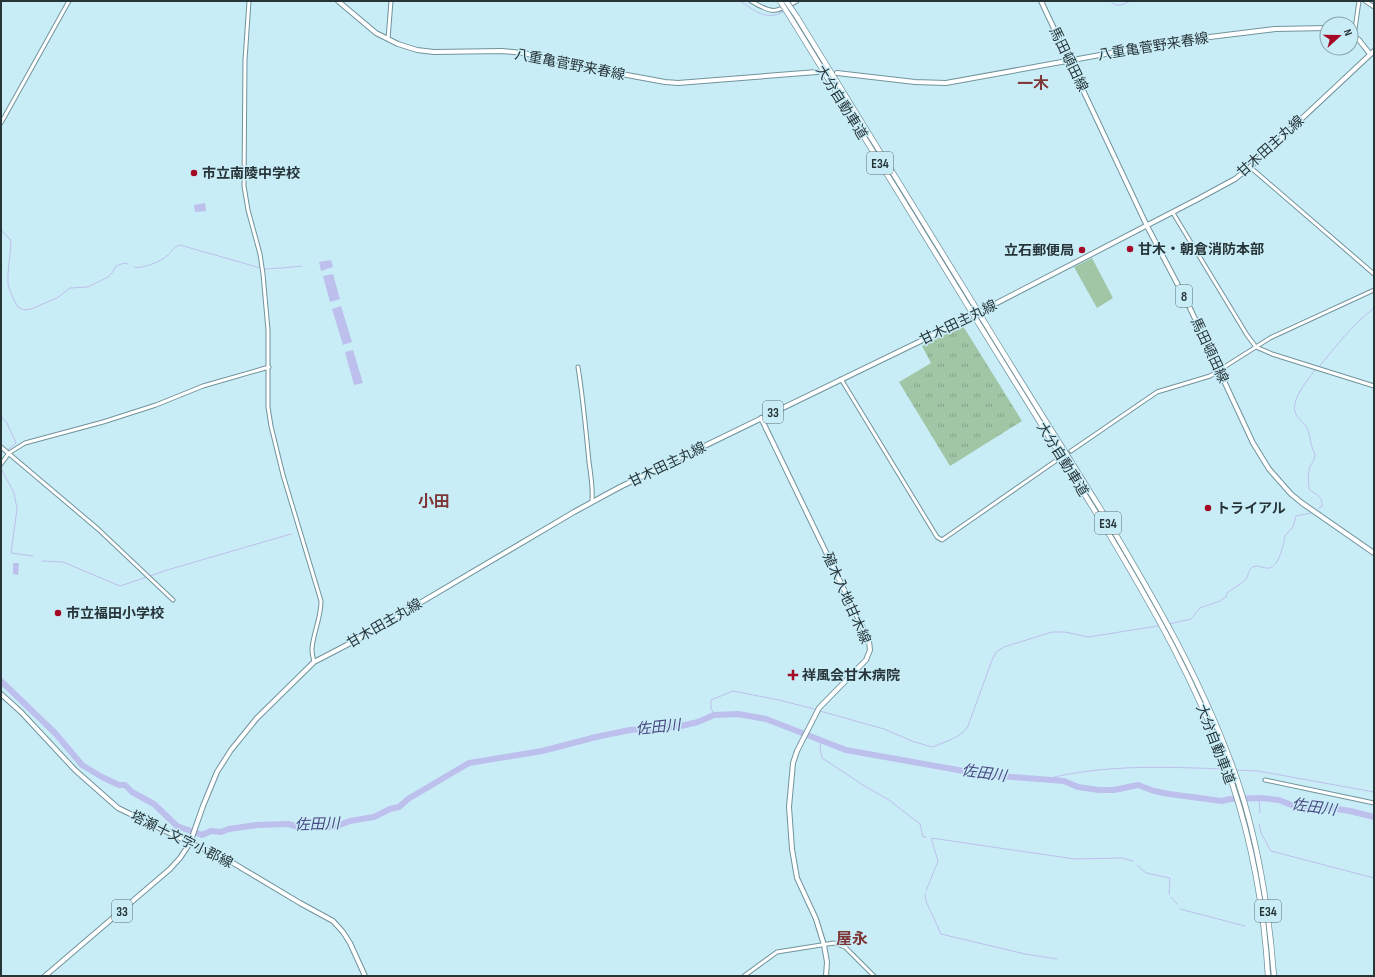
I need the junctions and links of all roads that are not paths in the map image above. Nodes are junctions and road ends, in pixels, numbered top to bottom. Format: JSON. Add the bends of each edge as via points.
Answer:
{"nodes":[{"id":1,"x":69,"y":1,"type":"edge"},
{"id":2,"x":249,"y":1,"type":"edge"},
{"id":3,"x":338,"y":1,"type":"edge"},
{"id":4,"x":391,"y":1,"type":"edge"},
{"id":5,"x":751,"y":1,"type":"edge"},
{"id":6,"x":780,"y":1,"type":"edge"},
{"id":7,"x":786,"y":1,"type":"edge"},
{"id":8,"x":797,"y":1,"type":"edge"},
{"id":9,"x":1041,"y":1,"type":"edge"},
{"id":10,"x":1359,"y":1,"type":"edge"},
{"id":11,"x":1365,"y":1,"type":"edge"},
{"id":12,"x":1374,"y":7,"type":"edge"},
{"id":13,"x":1356,"y":16,"type":"edge"},
{"id":14,"x":1319,"y":28,"type":"edge"},
{"id":15,"x":388,"y":39,"type":"junction"},
{"id":16,"x":1359,"y":41,"type":"edge"},
{"id":17,"x":1372,"y":53,"type":"edge"},
{"id":18,"x":1069,"y":60,"type":"junction"},
{"id":19,"x":817,"y":72,"type":"tunnel mouth"},
{"id":20,"x":837,"y":73,"type":"tunnel mouth"},
{"id":21,"x":1,"y":123,"type":"edge"},
{"id":22,"x":1250,"y":167,"type":"junction"},
{"id":23,"x":1173,"y":213,"type":"junction"},
{"id":24,"x":1147,"y":226,"type":"junction"},
{"id":25,"x":1374,"y":274,"type":"edge"},
{"id":26,"x":1374,"y":290,"type":"edge"},
{"id":27,"x":970,"y":305,"type":"junction"},
{"id":28,"x":1256,"y":347,"type":"junction"},
{"id":29,"x":578,"y":366,"type":"dead end"},
{"id":30,"x":269,"y":367,"type":"junction"},
{"id":31,"x":1220,"y":371,"type":"junction"},
{"id":32,"x":841,"y":379,"type":"junction"},
{"id":33,"x":1374,"y":386,"type":"edge"},
{"id":34,"x":762,"y":418,"type":"junction"},
{"id":35,"x":1,"y":447,"type":"edge"},
{"id":36,"x":1071,"y":451,"type":"tunnel mouth"},
{"id":37,"x":9,"y":453,"type":"junction"},
{"id":38,"x":1057,"y":460,"type":"tunnel mouth"},
{"id":39,"x":1,"y":464,"type":"edge"},
{"id":40,"x":592,"y":502,"type":"junction"},
{"id":41,"x":1374,"y":553,"type":"edge"},
{"id":42,"x":172,"y":600,"type":"dead end"},
{"id":43,"x":314,"y":662,"type":"junction"},
{"id":44,"x":1,"y":694,"type":"edge"},
{"id":45,"x":1265,"y":780,"type":"dead end"},
{"id":46,"x":1374,"y":802,"type":"edge"},
{"id":47,"x":190,"y":841,"type":"junction"},
{"id":48,"x":1253,"y":848,"type":"junction"},
{"id":49,"x":824,"y":945,"type":"junction"},
{"id":50,"x":45,"y":976,"type":"edge"},
{"id":51,"x":365,"y":976,"type":"edge"},
{"id":52,"x":744,"y":976,"type":"edge"},
{"id":53,"x":826,"y":976,"type":"edge"},
{"id":54,"x":874,"y":976,"type":"edge"},
{"id":55,"x":1268,"y":976,"type":"edge"},
{"id":56,"x":1274,"y":976,"type":"edge"}],
"edges":[{"from":1,"to":21,"type":"street"},
{"from":2,"to":30,"type":"street","via":[[245,60],[244,186],[263,271]]},
{"from":3,"to":15,"type":"main road","name":"八重亀菅野来春線","via":[[376,34]]},
{"from":4,"to":15,"type":"street"},
{"from":5,"to":8,"type":"street","via":[[763,9],[772,11],[781,10]]},
{"from":6,"to":27,"type":"highway","name":"大分自動車道","number":"E34","bridge":true},
{"from":7,"to":27,"type":"highway","name":"大分自動車道","number":"E34","bridge":true},
{"from":9,"to":18,"type":"main road","name":"馬田頓田線","number":"8"},
{"from":10,"to":13,"type":"street"},
{"from":11,"to":12,"type":"street"},
{"from":14,"to":18,"type":"main road","name":"八重亀菅野来春線","via":[[1275,29],[1177,41]]},
{"from":15,"to":19,"type":"main road","name":"八重亀菅野来春線","via":[[417,50],[434,52],[523,53],[665,82]]},
{"from":16,"to":17,"type":"main road"},
{"from":17,"to":22,"type":"main road","name":"甘木田主丸線","number":"33"},
{"from":18,"to":20,"type":"main road","name":"八重亀菅野来春線","via":[[946,83]]},
{"from":18,"to":24,"type":"main road","name":"馬田頓田線","number":"8"},
{"from":22,"to":23,"type":"main road","name":"甘木田主丸線","number":"33"},
{"from":22,"to":25,"type":"street"},
{"from":23,"to":24,"type":"main road","name":"甘木田主丸線","number":"33"},
{"from":23,"to":28,"type":"street"},
{"from":24,"to":31,"type":"main road","name":"馬田頓田線","number":"8"},
{"from":24,"to":32,"type":"main road","name":"甘木田主丸線","number":"33","via":[[964,320]]},
{"from":26,"to":28,"type":"street","via":[[1284,331]]},
{"from":27,"to":48,"type":"highway","name":"大分自動車道","number":"E34","bridge":true,"via":[[977,321],[1141,588],[1176,651],[1215,737]]},
{"from":27,"to":48,"type":"highway","name":"大分自動車道","number":"E34","bridge":true,"via":[[982,318],[1146,586],[1194,675],[1221,735],[1238,783]]},
{"from":28,"to":31,"type":"street"},
{"from":28,"to":33,"type":"street"},
{"from":29,"to":40,"type":"street","via":[[593,490]]},
{"from":30,"to":37,"type":"street","via":[[203,386],[103,422],[25,442]]},
{"from":30,"to":43,"type":"street","via":[[268,407],[274,446],[321,601],[312,651]]},
{"from":31,"to":36,"type":"street","via":[[1158,392]]},
{"from":31,"to":41,"type":"main road","name":"馬田頓田線","number":"8","via":[[1269,469],[1291,494]]},
{"from":32,"to":34,"type":"main road","name":"甘木田主丸線","number":"33"},
{"from":32,"to":38,"type":"street","via":[[937,537],[942,540]]},
{"from":34,"to":40,"type":"main road","name":"甘木田主丸線","number":"33"},
{"from":34,"to":49,"type":"main road","name":"殖木入地甘木線","via":[[869,641],[870,650],[866,660],[819,708],[793,763],[789,807],[792,849],[797,878],[816,919]]},
{"from":35,"to":37,"type":"street"},
{"from":37,"to":39,"type":"street"},
{"from":37,"to":42,"type":"street","via":[[98,530]]},
{"from":40,"to":43,"type":"main road","name":"甘木田主丸線","number":"33","via":[[364,636]]},
{"from":43,"to":47,"type":"main road","name":"甘木田主丸線","number":"33","via":[[257,718],[237,742],[217,772]]},
{"from":44,"to":47,"type":"main road","name":"塔瀬十文字小郡線","via":[[22,712],[75,770],[118,808]]},
{"from":45,"to":46,"type":"street"},
{"from":47,"to":50,"type":"main road","name":"甘木田主丸線","number":"33","via":[[170,869]]},
{"from":47,"to":51,"type":"main road","name":"塔瀬十文字小郡線","via":[[223,857],[334,921],[350,943]]},
{"from":48,"to":55,"type":"highway","name":"大分自動車道","number":"E34"},
{"from":48,"to":56,"type":"highway","name":"大分自動車道","number":"E34","via":[[1267,904]]},
{"from":49,"to":52,"type":"street","via":[[777,952]]},
{"from":49,"to":53,"type":"main road","name":"殖木入地甘木線"},
{"from":49,"to":54,"type":"street","via":[[834,943],[845,947]]}]}
